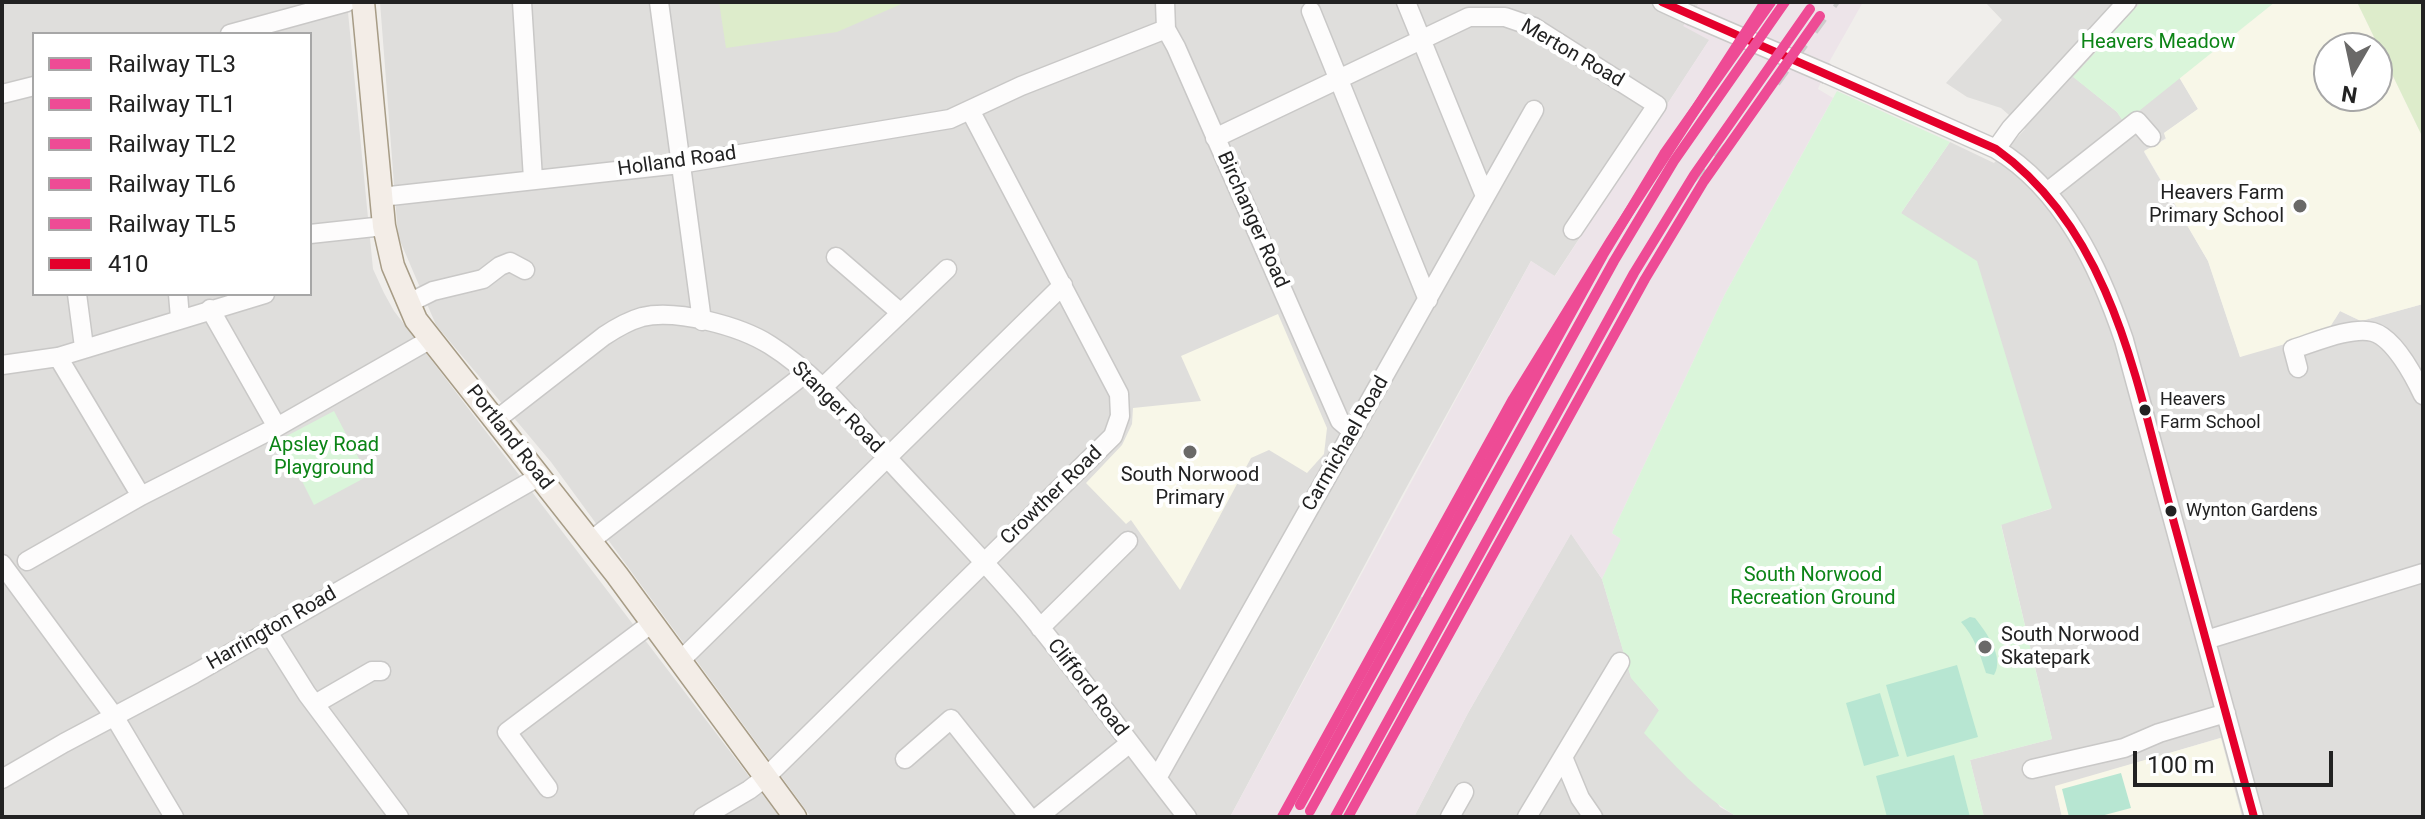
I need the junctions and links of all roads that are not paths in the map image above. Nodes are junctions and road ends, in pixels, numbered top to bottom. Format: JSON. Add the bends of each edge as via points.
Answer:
{"nodes":[{"id":1,"x":522,"y":2,"type":"edge"},
{"id":2,"x":659,"y":2,"type":"edge"},
{"id":3,"x":1165,"y":2,"type":"edge"},
{"id":4,"x":1406,"y":2,"type":"edge"},
{"id":5,"x":1662,"y":2,"type":"edge"},
{"id":6,"x":2127,"y":2,"type":"edge"},
{"id":7,"x":352,"y":3,"type":"edge"},
{"id":8,"x":1311,"y":11,"type":"dead end"},
{"id":9,"x":1166,"y":29,"type":"junction"},
{"id":10,"x":238,"y":32,"type":"edge"},
{"id":11,"x":1421,"y":38,"type":"junction"},
{"id":12,"x":1338,"y":79,"type":"junction"},
{"id":13,"x":32,"y":86,"type":"edge"},
{"id":14,"x":2,"y":94,"type":"edge"},
{"id":15,"x":1534,"y":110,"type":"dead end"},
{"id":16,"x":971,"y":112,"type":"junction"},
{"id":17,"x":2151,"y":137,"type":"dead end"},
{"id":18,"x":1215,"y":138,"type":"junction"},
{"id":19,"x":1996,"y":149,"type":"junction"},
{"id":20,"x":680,"y":164,"type":"junction"},
{"id":21,"x":533,"y":179,"type":"junction"},
{"id":22,"x":2047,"y":192,"type":"junction"},
{"id":23,"x":1485,"y":196,"type":"junction"},
{"id":24,"x":381,"y":197,"type":"junction"},
{"id":25,"x":384,"y":226,"type":"junction"},
{"id":26,"x":1573,"y":230,"type":"dead end"},
{"id":27,"x":312,"y":234,"type":"edge"},
{"id":28,"x":836,"y":257,"type":"dead end"},
{"id":29,"x":947,"y":269,"type":"dead end"},
{"id":30,"x":525,"y":270,"type":"dead end"},
{"id":31,"x":1063,"y":285,"type":"junction"},
{"id":32,"x":77,"y":296,"type":"edge"},
{"id":33,"x":178,"y":296,"type":"edge"},
{"id":34,"x":258,"y":296,"type":"edge"},
{"id":35,"x":1428,"y":300,"type":"junction"},
{"id":36,"x":409,"y":303,"type":"junction"},
{"id":37,"x":210,"y":309,"type":"junction"},
{"id":38,"x":901,"y":313,"type":"junction"},
{"id":39,"x":180,"y":318,"type":"junction"},
{"id":40,"x":702,"y":321,"type":"junction"},
{"id":41,"x":431,"y":339,"type":"junction"},
{"id":42,"x":84,"y":347,"type":"junction"},
{"id":43,"x":58,"y":357,"type":"junction"},
{"id":44,"x":2,"y":365,"type":"edge"},
{"id":45,"x":2298,"y":368,"type":"dead end"},
{"id":46,"x":806,"y":373,"type":"junction"},
{"id":47,"x":822,"y":388,"type":"junction"},
{"id":48,"x":2423,"y":395,"type":"edge"},
{"id":49,"x":496,"y":420,"type":"junction"},
{"id":50,"x":277,"y":427,"type":"junction"},
{"id":51,"x":1353,"y":432,"type":"junction"},
{"id":52,"x":887,"y":458,"type":"junction"},
{"id":53,"x":540,"y":476,"type":"junction"},
{"id":54,"x":141,"y":496,"type":"junction"},
{"id":55,"x":1128,"y":541,"type":"dead end"},
{"id":56,"x":589,"y":542,"type":"junction"},
{"id":57,"x":27,"y":561,"type":"dead end"},
{"id":58,"x":984,"y":562,"type":"junction"},
{"id":59,"x":2,"y":564,"type":"edge"},
{"id":60,"x":2423,"y":573,"type":"edge"},
{"id":61,"x":652,"y":623,"type":"junction"},
{"id":62,"x":1040,"y":628,"type":"junction"},
{"id":63,"x":268,"y":632,"type":"junction"},
{"id":64,"x":2206,"y":640,"type":"junction"},
{"id":65,"x":681,"y":660,"type":"junction"},
{"id":66,"x":1620,"y":662,"type":"dead end"},
{"id":67,"x":381,"y":671,"type":"dead end"},
{"id":68,"x":315,"y":704,"type":"junction"},
{"id":69,"x":2226,"y":713,"type":"junction"},
{"id":70,"x":114,"y":716,"type":"junction"},
{"id":71,"x":1130,"y":743,"type":"junction"},
{"id":72,"x":1563,"y":757,"type":"junction"},
{"id":73,"x":905,"y":759,"type":"dead end"},
{"id":74,"x":2033,"y":770,"type":"dead end"},
{"id":75,"x":766,"y":777,"type":"junction"},
{"id":76,"x":1157,"y":778,"type":"junction"},
{"id":77,"x":2,"y":779,"type":"edge"},
{"id":78,"x":548,"y":788,"type":"dead end"},
{"id":79,"x":1464,"y":792,"type":"dead end"},
{"id":80,"x":174,"y":817,"type":"edge"},
{"id":81,"x":399,"y":817,"type":"edge"},
{"id":82,"x":703,"y":817,"type":"edge"},
{"id":83,"x":795,"y":817,"type":"edge"},
{"id":84,"x":1029,"y":817,"type":"edge"},
{"id":85,"x":1038,"y":817,"type":"edge"},
{"id":86,"x":1187,"y":817,"type":"edge"},
{"id":87,"x":1450,"y":817,"type":"edge"},
{"id":88,"x":1527,"y":817,"type":"edge"},
{"id":89,"x":1593,"y":817,"type":"edge"},
{"id":90,"x":2254,"y":817,"type":"edge"}],
"edges":[{"from":1,"to":21,"type":"street"},
{"from":2,"to":20,"type":"street"},
{"from":3,"to":9,"type":"street","name":"Birchanger Road"},
{"from":4,"to":11,"type":"street"},
{"from":5,"to":19,"type":"street","bridge":true},
{"from":6,"to":19,"type":"street"},
{"from":7,"to":10,"type":"street"},
{"from":7,"to":24,"type":"main road","name":"Portland Road"},
{"from":8,"to":12,"type":"street"},
{"from":9,"to":16,"type":"street","name":"Holland Road","via":[[1021,86]]},
{"from":9,"to":18,"type":"street","name":"Birchanger Road"},
{"from":11,"to":12,"type":"street","name":"Merton Road"},
{"from":11,"to":23,"type":"street"},
{"from":11,"to":26,"type":"street","name":"Merton Road","via":[[1469,17],[1505,17],[1534,27],[1657,105]]},
{"from":12,"to":18,"type":"street","name":"Merton Road"},
{"from":12,"to":35,"type":"street"},
{"from":13,"to":14,"type":"street"},
{"from":15,"to":23,"type":"street","name":"Carmichael Road"},
{"from":16,"to":20,"type":"street","name":"Holland Road"},
{"from":16,"to":31,"type":"street","name":"Crowther Road"},
{"from":17,"to":22,"type":"street","via":[[2137,121]]},
{"from":18,"to":51,"type":"street","name":"Birchanger Road","via":[[1340,421]]},
{"from":19,"to":22,"type":"street","via":[[2034,175]]},
{"from":20,"to":21,"type":"street","name":"Holland Road"},
{"from":20,"to":40,"type":"street"},
{"from":21,"to":24,"type":"street","name":"Holland Road"},
{"from":22,"to":64,"type":"street","via":[[2080,241],[2114,311]]},
{"from":23,"to":35,"type":"street","name":"Carmichael Road"},
{"from":24,"to":25,"type":"main road","name":"Portland Road"},
{"from":25,"to":27,"type":"street"},
{"from":25,"to":36,"type":"main road","name":"Portland Road"},
{"from":28,"to":38,"type":"street"},
{"from":29,"to":38,"type":"street"},
{"from":30,"to":36,"type":"street","via":[[510,262],[483,279],[433,291]]},
{"from":31,"to":52,"type":"street"},
{"from":31,"to":58,"type":"street","name":"Crowther Road","via":[[1119,394],[1120,416],[1113,436]]},
{"from":32,"to":42,"type":"street"},
{"from":33,"to":39,"type":"street"},
{"from":34,"to":37,"type":"street"},
{"from":35,"to":51,"type":"street","name":"Carmichael Road"},
{"from":36,"to":41,"type":"main road","name":"Portland Road"},
{"from":37,"to":39,"type":"street"},
{"from":37,"to":50,"type":"street"},
{"from":38,"to":47,"type":"street"},
{"from":39,"to":42,"type":"street"},
{"from":40,"to":46,"type":"street","name":"Stanger Road","via":[[756,338]]},
{"from":40,"to":49,"type":"street","name":"Stanger Road","via":[[665,315],[623,324]]},
{"from":41,"to":49,"type":"main road","name":"Portland Road"},
{"from":41,"to":50,"type":"street"},
{"from":42,"to":43,"type":"street"},
{"from":43,"to":44,"type":"street"},
{"from":43,"to":54,"type":"street"},
{"from":45,"to":48,"type":"street","via":[[2293,349],[2355,331],[2375,332],[2411,369]]},
{"from":46,"to":47,"type":"street","name":"Stanger Road"},
{"from":46,"to":56,"type":"street"},
{"from":47,"to":52,"type":"street","name":"Stanger Road"},
{"from":49,"to":53,"type":"main road","name":"Portland Road"},
{"from":50,"to":54,"type":"street"},
{"from":51,"to":76,"type":"street","name":"Carmichael Road"},
{"from":52,"to":58,"type":"street","name":"Stanger Road"},
{"from":52,"to":65,"type":"street"},
{"from":53,"to":56,"type":"main road","name":"Portland Road"},
{"from":53,"to":63,"type":"street","name":"Harrington Road"},
{"from":54,"to":57,"type":"street"},
{"from":55,"to":62,"type":"street"},
{"from":56,"to":61,"type":"main road","name":"Portland Road"},
{"from":58,"to":62,"type":"street","name":"Clifford Road"},
{"from":58,"to":75,"type":"street","name":"Crowther Road"},
{"from":59,"to":70,"type":"street"},
{"from":60,"to":64,"type":"street"},
{"from":61,"to":65,"type":"main road","name":"Portland Road"},
{"from":61,"to":78,"type":"street","via":[[507,732]]},
{"from":62,"to":71,"type":"street","name":"Clifford Road"},
{"from":63,"to":68,"type":"street"},
{"from":63,"to":70,"type":"street","name":"Harrington Road"},
{"from":64,"to":69,"type":"street"},
{"from":65,"to":75,"type":"main road","name":"Portland Road"},
{"from":66,"to":72,"type":"street"},
{"from":67,"to":68,"type":"street","via":[[372,671]]},
{"from":68,"to":81,"type":"street"},
{"from":69,"to":74,"type":"street","via":[[2124,748]]},
{"from":69,"to":90,"type":"street"},
{"from":70,"to":77,"type":"street","name":"Harrington Road"},
{"from":70,"to":80,"type":"street"},
{"from":71,"to":76,"type":"street","name":"Clifford Road"},
{"from":71,"to":85,"type":"street"},
{"from":72,"to":88,"type":"street"},
{"from":72,"to":89,"type":"street"},
{"from":73,"to":84,"type":"street","via":[[951,719]]},
{"from":75,"to":82,"type":"street","name":"Crowther Road"},
{"from":75,"to":83,"type":"main road","name":"Portland Road"},
{"from":76,"to":86,"type":"street","name":"Clifford Road"},
{"from":79,"to":87,"type":"street"}]}
